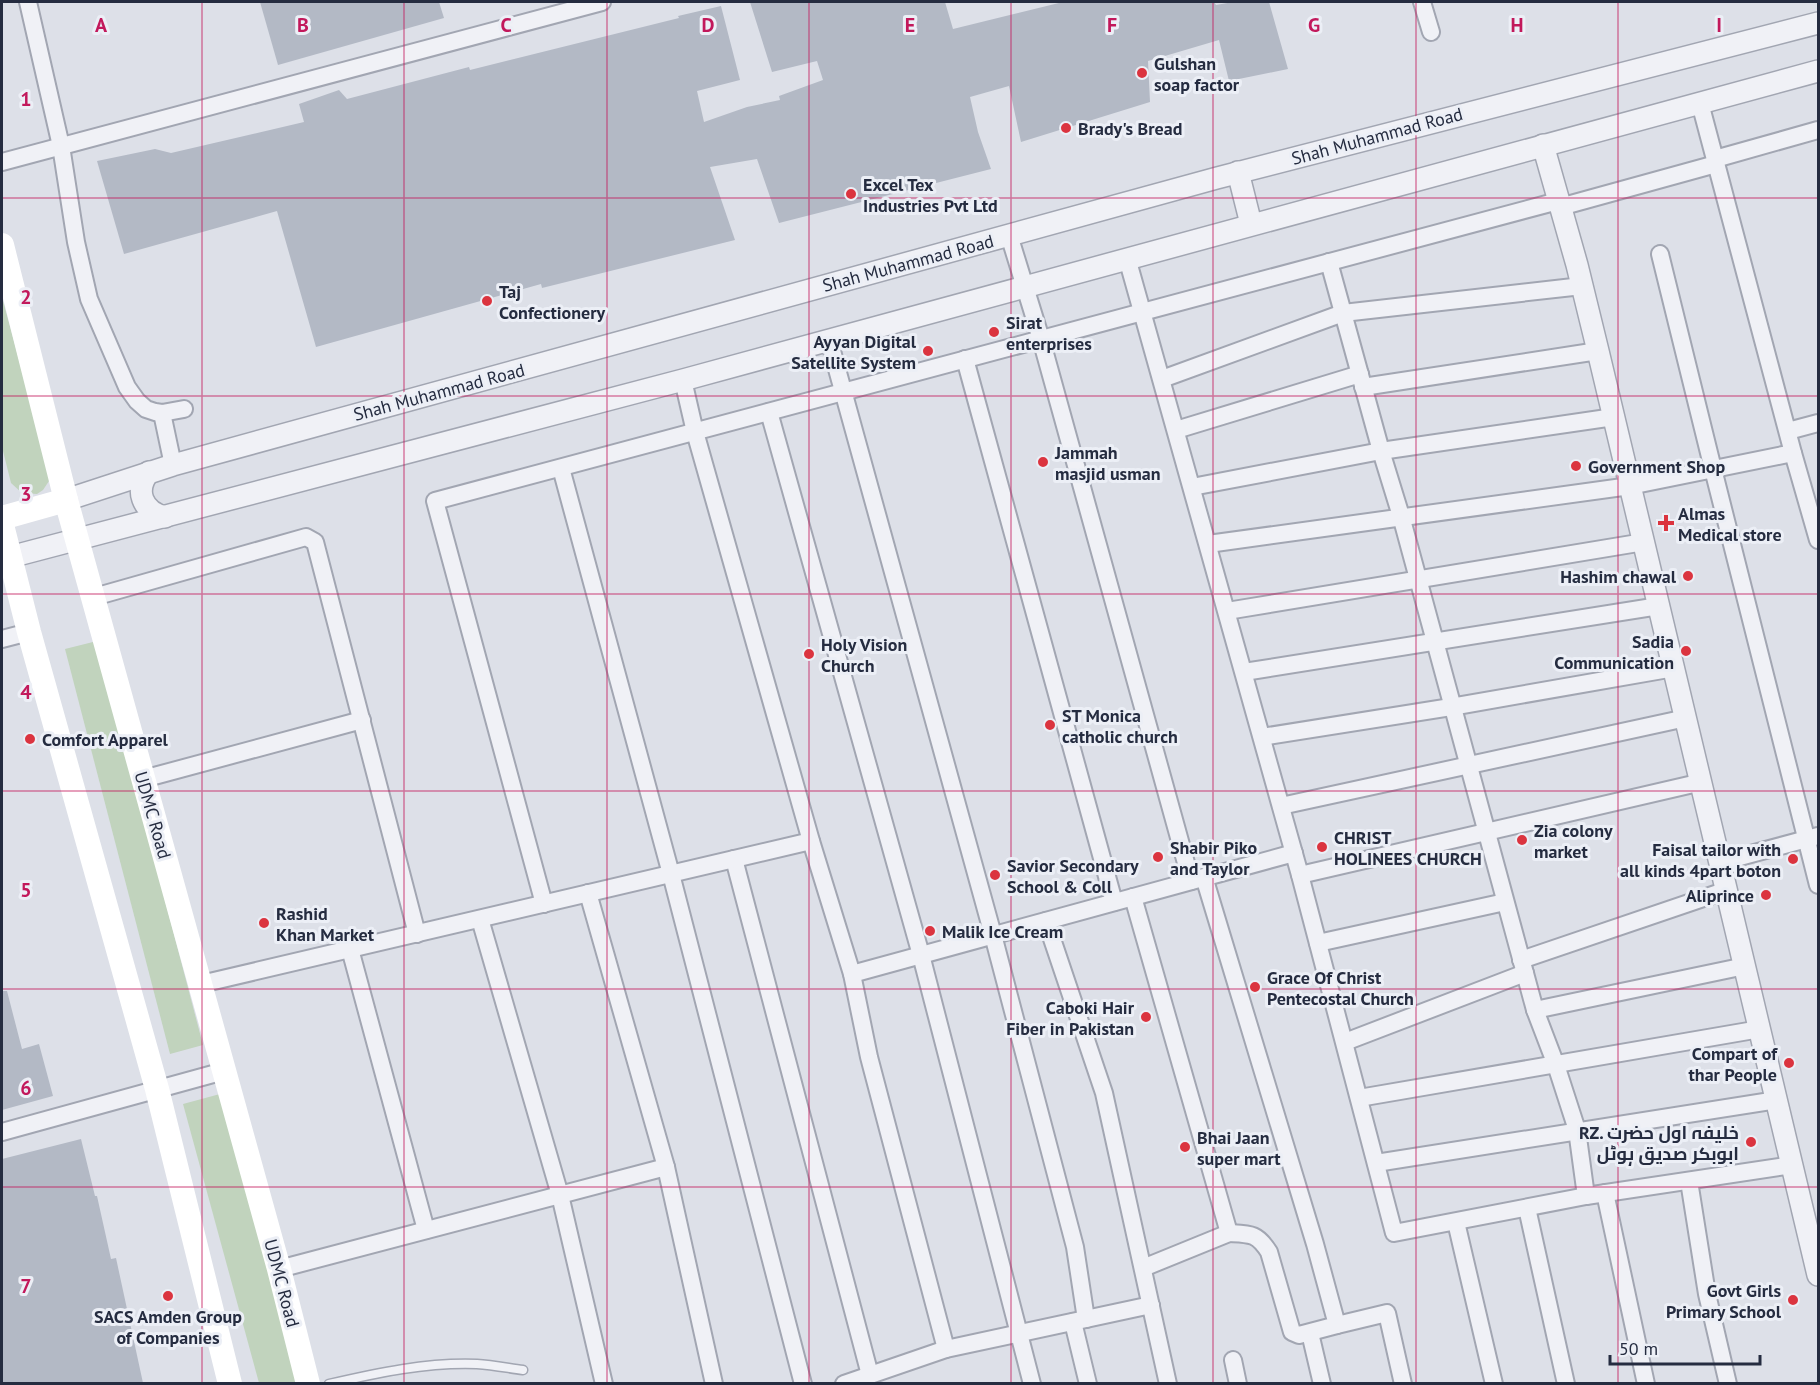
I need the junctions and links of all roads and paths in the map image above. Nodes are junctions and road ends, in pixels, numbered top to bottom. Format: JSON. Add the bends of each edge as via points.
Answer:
{"nodes":[{"id":1,"x":28,"y":2,"type":"edge"},
{"id":2,"x":602,"y":2,"type":"edge"},
{"id":3,"x":1422,"y":2,"type":"edge"},
{"id":4,"x":1818,"y":22,"type":"edge"},
{"id":5,"x":1431,"y":32,"type":"dead end"},
{"id":6,"x":1818,"y":71,"type":"edge"},
{"id":7,"x":1700,"y":103,"type":"junction"},
{"id":8,"x":1818,"y":130,"type":"edge"},
{"id":9,"x":1544,"y":145,"type":"junction"},
{"id":10,"x":62,"y":146,"type":"junction"},
{"id":11,"x":1716,"y":161,"type":"junction"},
{"id":12,"x":2,"y":162,"type":"edge"},
{"id":13,"x":1238,"y":172,"type":"junction"},
{"id":14,"x":1559,"y":204,"type":"junction"},
{"id":15,"x":1251,"y":224,"type":"junction"},
{"id":16,"x":1010,"y":235,"type":"junction"},
{"id":17,"x":2,"y":245,"type":"edge"},
{"id":18,"x":1660,"y":254,"type":"dead end"},
{"id":19,"x":1127,"y":258,"type":"junction"},
{"id":20,"x":1329,"y":262,"type":"junction"},
{"id":21,"x":1024,"y":286,"type":"junction"},
{"id":22,"x":1582,"y":286,"type":"junction"},
{"id":23,"x":1142,"y":312,"type":"junction"},
{"id":24,"x":1343,"y":313,"type":"junction"},
{"id":25,"x":1041,"y":339,"type":"junction"},
{"id":26,"x":829,"y":340,"type":"junction"},
{"id":27,"x":1598,"y":351,"type":"junction"},
{"id":28,"x":965,"y":359,"type":"junction"},
{"id":29,"x":1162,"y":379,"type":"junction"},
{"id":30,"x":682,"y":380,"type":"junction"},
{"id":31,"x":1362,"y":381,"type":"junction"},
{"id":32,"x":844,"y":392,"type":"junction"},
{"id":33,"x":184,"y":409,"type":"dead end"},
{"id":34,"x":769,"y":412,"type":"junction"},
{"id":35,"x":162,"y":413,"type":"junction"},
{"id":36,"x":1614,"y":417,"type":"junction"},
{"id":37,"x":1818,"y":423,"type":"edge"},
{"id":38,"x":1176,"y":429,"type":"junction"},
{"id":39,"x":1788,"y":431,"type":"junction"},
{"id":40,"x":695,"y":432,"type":"junction"},
{"id":41,"x":1381,"y":451,"type":"junction"},
{"id":42,"x":1793,"y":453,"type":"junction"},
{"id":43,"x":173,"y":465,"type":"junction"},
{"id":44,"x":561,"y":468,"type":"junction"},
{"id":45,"x":1713,"y":469,"type":"junction"},
{"id":46,"x":149,"y":472,"type":"junction"},
{"id":47,"x":1630,"y":486,"type":"junction"},
{"id":48,"x":1192,"y":487,"type":"junction"},
{"id":49,"x":66,"y":500,"type":"junction"},
{"id":50,"x":1401,"y":516,"type":"junction"},
{"id":51,"x":165,"y":517,"type":"junction"},
{"id":52,"x":2,"y":518,"type":"edge"},
{"id":53,"x":2,"y":525,"type":"edge"},
{"id":54,"x":78,"y":540,"type":"junction"},
{"id":55,"x":1818,"y":540,"type":"edge"},
{"id":56,"x":1644,"y":542,"type":"junction"},
{"id":57,"x":1208,"y":544,"type":"junction"},
{"id":58,"x":6,"y":558,"type":"edge"},
{"id":59,"x":1418,"y":580,"type":"junction"},
{"id":60,"x":93,"y":597,"type":"junction"},
{"id":61,"x":1659,"y":606,"type":"junction"},
{"id":62,"x":1227,"y":611,"type":"junction"},
{"id":63,"x":28,"y":632,"type":"junction"},
{"id":64,"x":2,"y":639,"type":"edge"},
{"id":65,"x":1435,"y":642,"type":"junction"},
{"id":66,"x":1674,"y":668,"type":"junction"},
{"id":67,"x":1244,"y":672,"type":"junction"},
{"id":68,"x":1451,"y":707,"type":"junction"},
{"id":69,"x":1686,"y":718,"type":"junction"},
{"id":70,"x":362,"y":720,"type":"junction"},
{"id":71,"x":1262,"y":737,"type":"junction"},
{"id":72,"x":1468,"y":765,"type":"junction"},
{"id":73,"x":143,"y":779,"type":"junction"},
{"id":74,"x":1702,"y":782,"type":"junction"},
{"id":75,"x":1281,"y":806,"type":"junction"},
{"id":76,"x":1486,"y":832,"type":"junction"},
{"id":77,"x":1812,"y":838,"type":"edge"},
{"id":78,"x":811,"y":841,"type":"junction"},
{"id":79,"x":1294,"y":852,"type":"junction"},
{"id":80,"x":734,"y":859,"type":"junction"},
{"id":81,"x":1721,"y":862,"type":"junction"},
{"id":82,"x":671,"y":874,"type":"junction"},
{"id":83,"x":1300,"y":875,"type":"junction"},
{"id":84,"x":1197,"y":879,"type":"junction"},
{"id":85,"x":1818,"y":885,"type":"edge"},
{"id":86,"x":1727,"y":890,"type":"junction"},
{"id":87,"x":588,"y":894,"type":"junction"},
{"id":88,"x":1133,"y":897,"type":"junction"},
{"id":89,"x":1114,"y":902,"type":"junction"},
{"id":90,"x":1505,"y":902,"type":"junction"},
{"id":91,"x":544,"y":904,"type":"junction"},
{"id":92,"x":480,"y":919,"type":"junction"},
{"id":93,"x":1046,"y":921,"type":"junction"},
{"id":94,"x":417,"y":934,"type":"junction"},
{"id":95,"x":993,"y":935,"type":"junction"},
{"id":96,"x":1318,"y":943,"type":"junction"},
{"id":97,"x":350,"y":949,"type":"junction"},
{"id":98,"x":921,"y":955,"type":"junction"},
{"id":99,"x":1745,"y":966,"type":"junction"},
{"id":100,"x":1523,"y":967,"type":"junction"},
{"id":101,"x":852,"y":974,"type":"junction"},
{"id":102,"x":201,"y":984,"type":"junction"},
{"id":103,"x":1535,"y":1010,"type":"junction"},
{"id":104,"x":1760,"y":1029,"type":"junction"},
{"id":105,"x":1345,"y":1042,"type":"junction"},
{"id":106,"x":1556,"y":1065,"type":"junction"},
{"id":107,"x":224,"y":1071,"type":"junction"},
{"id":108,"x":157,"y":1089,"type":"junction"},
{"id":109,"x":1359,"y":1098,"type":"junction"},
{"id":110,"x":1777,"y":1100,"type":"junction"},
{"id":111,"x":1577,"y":1130,"type":"junction"},
{"id":112,"x":2,"y":1132,"type":"edge"},
{"id":113,"x":1376,"y":1163,"type":"junction"},
{"id":114,"x":1792,"y":1165,"type":"junction"},
{"id":115,"x":666,"y":1167,"type":"junction"},
{"id":116,"x":1689,"y":1181,"type":"junction"},
{"id":117,"x":1605,"y":1193,"type":"junction"},
{"id":118,"x":560,"y":1195,"type":"junction"},
{"id":119,"x":1586,"y":1196,"type":"junction"},
{"id":120,"x":1527,"y":1208,"type":"junction"},
{"id":121,"x":1456,"y":1222,"type":"junction"},
{"id":122,"x":426,"y":1230,"type":"junction"},
{"id":123,"x":1229,"y":1233,"type":"junction"},
{"id":124,"x":1816,"y":1253,"type":"edge"},
{"id":125,"x":1143,"y":1268,"type":"junction"},
{"id":126,"x":279,"y":1269,"type":"junction"},
{"id":127,"x":1818,"y":1275,"type":"edge"},
{"id":128,"x":1151,"y":1305,"type":"junction"},
{"id":129,"x":1080,"y":1320,"type":"junction"},
{"id":130,"x":1337,"y":1325,"type":"junction"},
{"id":131,"x":1020,"y":1333,"type":"junction"},
{"id":132,"x":1310,"y":1333,"type":"junction"},
{"id":133,"x":946,"y":1349,"type":"junction"},
{"id":134,"x":1233,"y":1360,"type":"dead end"},
{"id":135,"x":523,"y":1370,"type":"dead end"},
{"id":136,"x":870,"y":1375,"type":"junction"},
{"id":137,"x":230,"y":1383,"type":"edge"},
{"id":138,"x":308,"y":1383,"type":"edge"},
{"id":139,"x":329,"y":1383,"type":"edge"},
{"id":140,"x":604,"y":1383,"type":"edge"},
{"id":141,"x":714,"y":1383,"type":"edge"},
{"id":142,"x":803,"y":1383,"type":"edge"},
{"id":143,"x":844,"y":1383,"type":"edge"},
{"id":144,"x":1032,"y":1383,"type":"edge"},
{"id":145,"x":1088,"y":1383,"type":"edge"},
{"id":146,"x":1168,"y":1383,"type":"edge"},
{"id":147,"x":1238,"y":1383,"type":"edge"},
{"id":148,"x":1322,"y":1383,"type":"edge"},
{"id":149,"x":1403,"y":1383,"type":"edge"},
{"id":150,"x":1494,"y":1383,"type":"edge"},
{"id":151,"x":1566,"y":1383,"type":"edge"},
{"id":152,"x":1646,"y":1383,"type":"edge"},
{"id":153,"x":1728,"y":1383,"type":"edge"}],
"edges":[{"from":1,"to":10,"type":"street"},
{"from":2,"to":10,"type":"street"},
{"from":3,"to":5,"type":"street"},
{"from":4,"to":13,"type":"street","name":"Shah Muhammad Road"},
{"from":6,"to":7,"type":"street"},
{"from":7,"to":9,"type":"street"},
{"from":7,"to":11,"type":"street"},
{"from":8,"to":11,"type":"street"},
{"from":9,"to":14,"type":"street"},
{"from":9,"to":15,"type":"street"},
{"from":10,"to":12,"type":"street"},
{"from":10,"to":35,"type":"street","via":[[76,242],[89,298],[127,387],[146,409]]},
{"from":11,"to":14,"type":"street"},
{"from":11,"to":39,"type":"street"},
{"from":13,"to":15,"type":"street"},
{"from":13,"to":16,"type":"street","name":"Shah Muhammad Road"},
{"from":14,"to":20,"type":"street"},
{"from":14,"to":22,"type":"street"},
{"from":15,"to":19,"type":"street"},
{"from":16,"to":21,"type":"street"},
{"from":16,"to":43,"type":"street","name":"Shah Muhammad Road"},
{"from":17,"to":49,"type":"main road","name":"UDMC Road"},
{"from":18,"to":45,"type":"street"},
{"from":19,"to":21,"type":"street"},
{"from":19,"to":23,"type":"street"},
{"from":20,"to":23,"type":"street"},
{"from":20,"to":24,"type":"street"},
{"from":21,"to":25,"type":"street"},
{"from":21,"to":26,"type":"street"},
{"from":22,"to":24,"type":"street"},
{"from":22,"to":27,"type":"street"},
{"from":23,"to":25,"type":"street"},
{"from":23,"to":29,"type":"street"},
{"from":24,"to":29,"type":"street"},
{"from":24,"to":31,"type":"street"},
{"from":25,"to":28,"type":"street"},
{"from":25,"to":84,"type":"street"},
{"from":26,"to":30,"type":"street"},
{"from":26,"to":32,"type":"street"},
{"from":27,"to":31,"type":"street"},
{"from":27,"to":36,"type":"street"},
{"from":28,"to":32,"type":"street"},
{"from":28,"to":89,"type":"street"},
{"from":29,"to":38,"type":"street"},
{"from":30,"to":40,"type":"street"},
{"from":30,"to":51,"type":"street"},
{"from":31,"to":38,"type":"street"},
{"from":31,"to":41,"type":"street"},
{"from":32,"to":34,"type":"street"},
{"from":32,"to":95,"type":"street"},
{"from":33,"to":35,"type":"street"},
{"from":34,"to":40,"type":"street"},
{"from":34,"to":98,"type":"street"},
{"from":35,"to":43,"type":"street"},
{"from":36,"to":41,"type":"street"},
{"from":36,"to":47,"type":"street"},
{"from":37,"to":39,"type":"street"},
{"from":38,"to":48,"type":"street"},
{"from":39,"to":42,"type":"street"},
{"from":40,"to":44,"type":"street"},
{"from":40,"to":78,"type":"street"},
{"from":41,"to":48,"type":"street"},
{"from":41,"to":50,"type":"street"},
{"from":42,"to":45,"type":"street"},
{"from":42,"to":55,"type":"street"},
{"from":43,"to":46,"type":"street","name":"Shah Muhammad Road"},
{"from":44,"to":82,"type":"street"},
{"from":44,"to":91,"type":"street","via":[[435,501]]},
{"from":45,"to":47,"type":"street"},
{"from":45,"to":77,"type":"street"},
{"from":46,"to":49,"type":"street","name":"Shah Muhammad Road"},
{"from":46,"to":51,"type":"street","via":[[141,486],[144,504],[156,515]]},
{"from":47,"to":50,"type":"street"},
{"from":47,"to":56,"type":"street"},
{"from":48,"to":57,"type":"street"},
{"from":49,"to":52,"type":"main road","name":"Shah Muhammad Road"},
{"from":49,"to":54,"type":"main road","name":"UDMC Road"},
{"from":50,"to":57,"type":"street"},
{"from":50,"to":59,"type":"street"},
{"from":51,"to":54,"type":"street"},
{"from":53,"to":58,"type":"main road"},
{"from":54,"to":58,"type":"street"},
{"from":54,"to":60,"type":"main road","name":"UDMC Road"},
{"from":56,"to":59,"type":"street"},
{"from":56,"to":61,"type":"street"},
{"from":57,"to":62,"type":"street"},
{"from":58,"to":63,"type":"main road"},
{"from":59,"to":62,"type":"street"},
{"from":59,"to":65,"type":"street"},
{"from":60,"to":70,"type":"street","via":[[310,538],[315,542]]},
{"from":60,"to":73,"type":"main road","name":"UDMC Road"},
{"from":61,"to":65,"type":"street"},
{"from":61,"to":66,"type":"street"},
{"from":62,"to":67,"type":"street"},
{"from":63,"to":64,"type":"street"},
{"from":63,"to":108,"type":"main road"},
{"from":65,"to":67,"type":"street"},
{"from":65,"to":68,"type":"street"},
{"from":66,"to":68,"type":"street"},
{"from":66,"to":69,"type":"street"},
{"from":67,"to":71,"type":"street"},
{"from":68,"to":71,"type":"street"},
{"from":68,"to":72,"type":"street"},
{"from":69,"to":72,"type":"street"},
{"from":69,"to":74,"type":"street"},
{"from":70,"to":73,"type":"street"},
{"from":70,"to":94,"type":"street"},
{"from":71,"to":75,"type":"street"},
{"from":72,"to":75,"type":"street"},
{"from":72,"to":76,"type":"street"},
{"from":73,"to":102,"type":"main road","name":"UDMC Road"},
{"from":74,"to":76,"type":"street"},
{"from":74,"to":81,"type":"street"},
{"from":75,"to":79,"type":"street"},
{"from":76,"to":83,"type":"street"},
{"from":76,"to":90,"type":"street"},
{"from":77,"to":81,"type":"street"},
{"from":77,"to":85,"type":"street"},
{"from":78,"to":80,"type":"street"},
{"from":78,"to":101,"type":"street"},
{"from":79,"to":83,"type":"street"},
{"from":79,"to":84,"type":"street"},
{"from":80,"to":82,"type":"street"},
{"from":80,"to":136,"type":"street"},
{"from":81,"to":86,"type":"street"},
{"from":82,"to":87,"type":"street"},
{"from":82,"to":142,"type":"street"},
{"from":83,"to":96,"type":"street"},
{"from":84,"to":88,"type":"street"},
{"from":84,"to":130,"type":"street","via":[[1315,1244]]},
{"from":86,"to":99,"type":"street"},
{"from":86,"to":100,"type":"street"},
{"from":87,"to":91,"type":"street"},
{"from":87,"to":115,"type":"street"},
{"from":88,"to":89,"type":"street"},
{"from":88,"to":123,"type":"street"},
{"from":89,"to":93,"type":"street"},
{"from":90,"to":96,"type":"street"},
{"from":90,"to":100,"type":"street"},
{"from":91,"to":92,"type":"street"},
{"from":92,"to":94,"type":"street"},
{"from":92,"to":118,"type":"street"},
{"from":93,"to":95,"type":"street"},
{"from":93,"to":125,"type":"street","via":[[1104,1092]]},
{"from":94,"to":97,"type":"street"},
{"from":95,"to":98,"type":"street"},
{"from":95,"to":129,"type":"street","via":[[1075,1247]]},
{"from":96,"to":105,"type":"street"},
{"from":97,"to":102,"type":"street"},
{"from":97,"to":122,"type":"street"},
{"from":98,"to":101,"type":"street"},
{"from":98,"to":131,"type":"street"},
{"from":99,"to":103,"type":"street"},
{"from":99,"to":104,"type":"street"},
{"from":100,"to":103,"type":"street"},
{"from":100,"to":105,"type":"street"},
{"from":101,"to":133,"type":"street","via":[[869,1057]]},
{"from":102,"to":107,"type":"main road","name":"UDMC Road"},
{"from":103,"to":106,"type":"street"},
{"from":104,"to":106,"type":"street"},
{"from":104,"to":110,"type":"street"},
{"from":105,"to":109,"type":"street"},
{"from":106,"to":109,"type":"street"},
{"from":106,"to":111,"type":"street"},
{"from":107,"to":108,"type":"street"},
{"from":107,"to":126,"type":"main road","name":"UDMC Road"},
{"from":108,"to":112,"type":"street"},
{"from":108,"to":137,"type":"main road"},
{"from":109,"to":113,"type":"street"},
{"from":110,"to":111,"type":"street"},
{"from":110,"to":114,"type":"street"},
{"from":111,"to":113,"type":"street"},
{"from":111,"to":119,"type":"street"},
{"from":113,"to":121,"type":"street","via":[[1394,1233]]},
{"from":114,"to":116,"type":"street"},
{"from":114,"to":124,"type":"street"},
{"from":115,"to":118,"type":"street"},
{"from":115,"to":141,"type":"street"},
{"from":116,"to":117,"type":"street"},
{"from":116,"to":153,"type":"street","via":[[1707,1294]]},
{"from":117,"to":119,"type":"street"},
{"from":117,"to":152,"type":"street"},
{"from":118,"to":122,"type":"street"},
{"from":118,"to":140,"type":"street"},
{"from":119,"to":120,"type":"street"},
{"from":120,"to":121,"type":"street"},
{"from":120,"to":151,"type":"street"},
{"from":121,"to":150,"type":"street"},
{"from":122,"to":126,"type":"street"},
{"from":123,"to":125,"type":"street"},
{"from":123,"to":132,"type":"street","via":[[1252,1234],[1263,1242],[1292,1332]]},
{"from":124,"to":127,"type":"street"},
{"from":125,"to":128,"type":"street"},
{"from":126,"to":138,"type":"main road","name":"UDMC Road"},
{"from":128,"to":129,"type":"street"},
{"from":128,"to":146,"type":"street"},
{"from":129,"to":131,"type":"street"},
{"from":129,"to":145,"type":"street"},
{"from":130,"to":132,"type":"street"},
{"from":130,"to":149,"type":"street","via":[[1388,1313]]},
{"from":131,"to":133,"type":"street"},
{"from":131,"to":144,"type":"street"},
{"from":132,"to":148,"type":"street"},
{"from":133,"to":136,"type":"street"},
{"from":134,"to":147,"type":"street"},
{"from":135,"to":139,"type":"lane","via":[[443,1364]]},
{"from":136,"to":143,"type":"street"}]}
